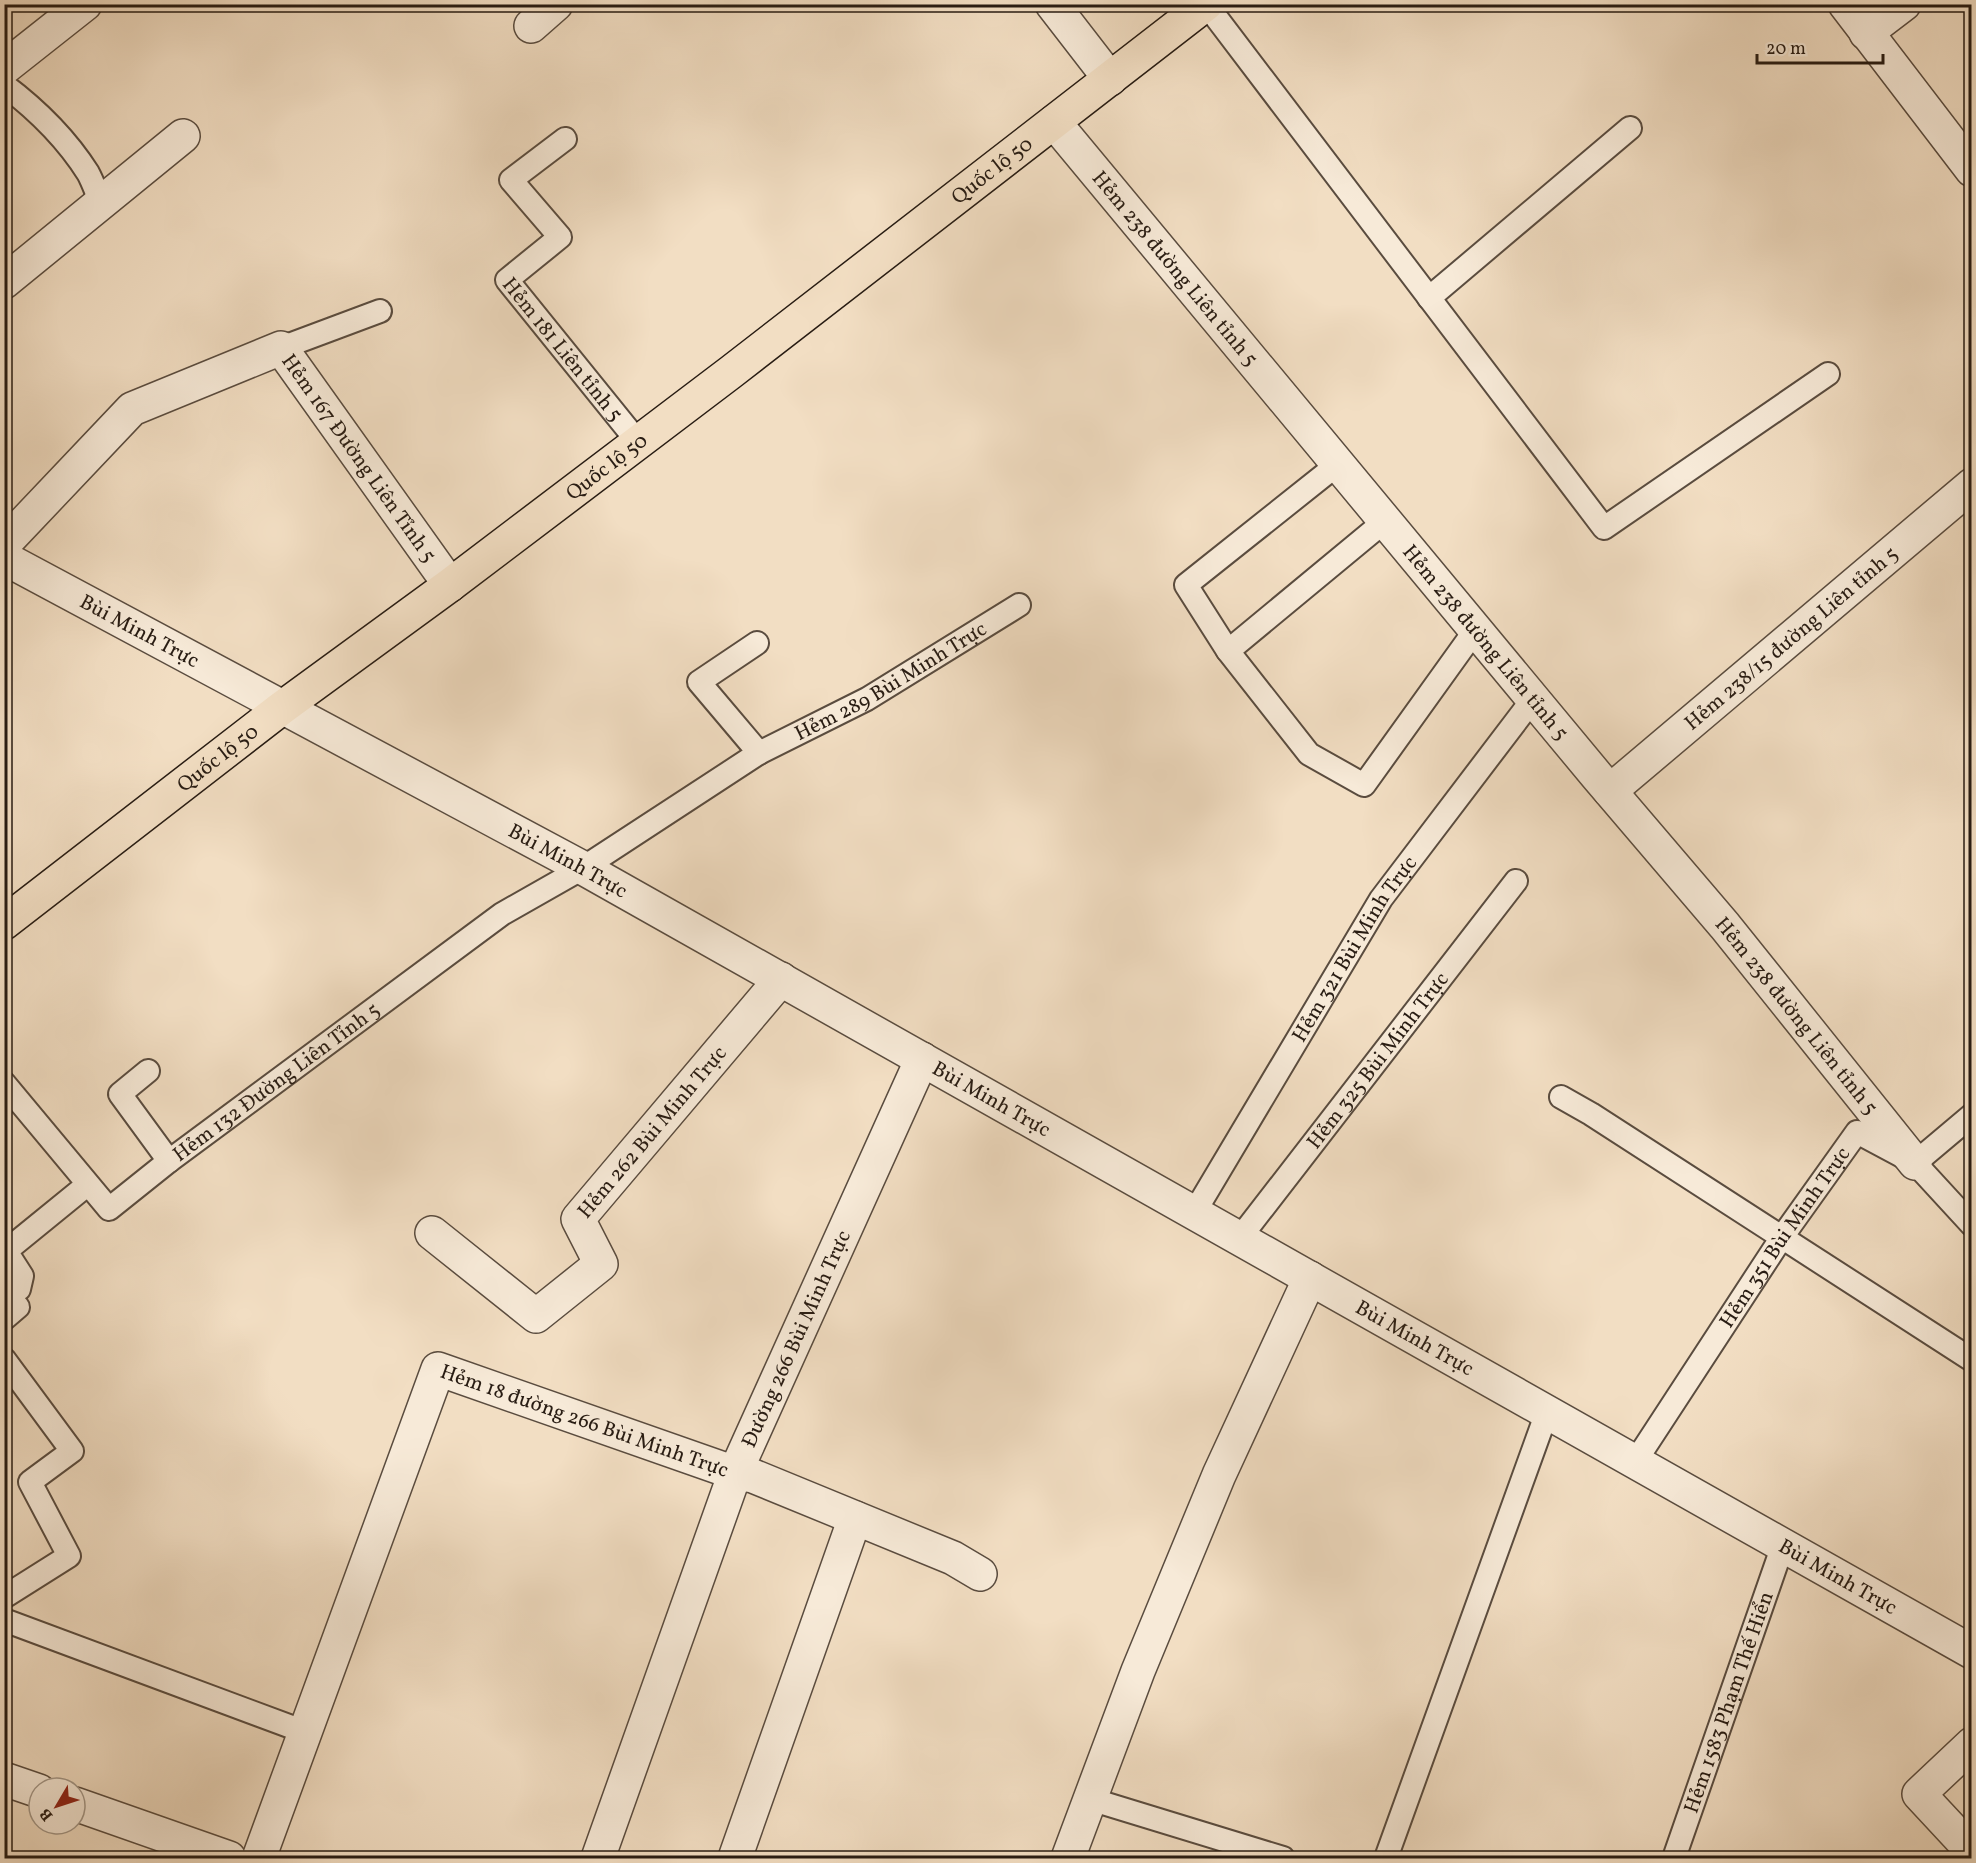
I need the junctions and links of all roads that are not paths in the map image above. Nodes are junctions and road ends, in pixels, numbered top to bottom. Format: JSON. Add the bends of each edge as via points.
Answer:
{"nodes":[{"id":1,"x":86,"y":4,"type":"edge"},
{"id":2,"x":556,"y":4,"type":"edge"},
{"id":3,"x":1052,"y":4,"type":"edge"},
{"id":4,"x":1206,"y":4,"type":"edge"},
{"id":5,"x":1845,"y":4,"type":"edge"},
{"id":6,"x":1904,"y":4,"type":"edge"},
{"id":7,"x":531,"y":26,"type":"dead end"},
{"id":8,"x":1866,"y":33,"type":"junction"},
{"id":9,"x":4,"y":68,"type":"edge"},
{"id":10,"x":1110,"y":79,"type":"junction"},
{"id":11,"x":4,"y":86,"type":"edge"},
{"id":12,"x":1054,"y":122,"type":"junction"},
{"id":13,"x":1630,"y":128,"type":"dead end"},
{"id":14,"x":183,"y":136,"type":"dead end"},
{"id":15,"x":565,"y":139,"type":"dead end"},
{"id":16,"x":1971,"y":170,"type":"edge"},
{"id":17,"x":100,"y":203,"type":"junction"},
{"id":18,"x":4,"y":282,"type":"edge"},
{"id":19,"x":1429,"y":298,"type":"junction"},
{"id":20,"x":380,"y":311,"type":"dead end"},
{"id":21,"x":281,"y":348,"type":"junction"},
{"id":22,"x":1828,"y":374,"type":"dead end"},
{"id":23,"x":638,"y":442,"type":"junction"},
{"id":24,"x":1338,"y":464,"type":"junction"},
{"id":25,"x":1971,"y":485,"type":"edge"},
{"id":26,"x":1385,"y":521,"type":"junction"},
{"id":27,"x":4,"y":544,"type":"edge"},
{"id":28,"x":4,"y":558,"type":"edge"},
{"id":29,"x":450,"y":585,"type":"junction"},
{"id":30,"x":1019,"y":605,"type":"dead end"},
{"id":31,"x":1476,"y":629,"type":"junction"},
{"id":32,"x":757,"y":643,"type":"dead end"},
{"id":33,"x":1228,"y":651,"type":"junction"},
{"id":34,"x":1533,"y":699,"type":"junction"},
{"id":35,"x":283,"y":707,"type":"junction"},
{"id":36,"x":759,"y":753,"type":"junction"},
{"id":37,"x":1610,"y":791,"type":"junction"},
{"id":38,"x":583,"y":868,"type":"junction"},
{"id":39,"x":1516,"y":881,"type":"dead end"},
{"id":40,"x":4,"y":923,"type":"edge"},
{"id":41,"x":781,"y":980,"type":"junction"},
{"id":42,"x":922,"y":1059,"type":"junction"},
{"id":43,"x":148,"y":1071,"type":"dead end"},
{"id":44,"x":4,"y":1083,"type":"edge"},
{"id":45,"x":1560,"y":1097,"type":"dead end"},
{"id":46,"x":1971,"y":1115,"type":"edge"},
{"id":47,"x":169,"y":1161,"type":"junction"},
{"id":48,"x":1915,"y":1163,"type":"junction"},
{"id":49,"x":87,"y":1185,"type":"junction"},
{"id":50,"x":1194,"y":1213,"type":"junction"},
{"id":51,"x":1971,"y":1225,"type":"edge"},
{"id":52,"x":432,"y":1233,"type":"dead end"},
{"id":53,"x":1782,"y":1238,"type":"junction"},
{"id":54,"x":1239,"y":1239,"type":"junction"},
{"id":55,"x":1310,"y":1278,"type":"junction"},
{"id":56,"x":4,"y":1319,"type":"edge"},
{"id":57,"x":4,"y":1359,"type":"edge"},
{"id":58,"x":1971,"y":1360,"type":"edge"},
{"id":59,"x":1547,"y":1412,"type":"junction"},
{"id":60,"x":1635,"y":1462,"type":"junction"},
{"id":61,"x":735,"y":1473,"type":"junction"},
{"id":62,"x":855,"y":1518,"type":"junction"},
{"id":63,"x":1783,"y":1545,"type":"junction"},
{"id":64,"x":980,"y":1574,"type":"dead end"},
{"id":65,"x":4,"y":1597,"type":"edge"},
{"id":66,"x":4,"y":1620,"type":"edge"},
{"id":67,"x":1971,"y":1652,"type":"edge"},
{"id":68,"x":305,"y":1732,"type":"junction"},
{"id":69,"x":1971,"y":1744,"type":"edge"},
{"id":70,"x":4,"y":1779,"type":"edge"},
{"id":71,"x":27,"y":1787,"type":"edge"},
{"id":72,"x":1090,"y":1799,"type":"junction"},
{"id":73,"x":87,"y":1810,"type":"edge"},
{"id":74,"x":172,"y":1849,"type":"edge"},
{"id":75,"x":1971,"y":1851,"type":"edge"},
{"id":76,"x":230,"y":1858,"type":"edge"},
{"id":77,"x":259,"y":1858,"type":"edge"},
{"id":78,"x":598,"y":1858,"type":"edge"},
{"id":79,"x":735,"y":1858,"type":"edge"},
{"id":80,"x":1068,"y":1858,"type":"edge"},
{"id":81,"x":1283,"y":1858,"type":"edge"},
{"id":82,"x":1386,"y":1858,"type":"edge"},
{"id":83,"x":1674,"y":1858,"type":"edge"}],
"edges":[{"from":1,"to":9,"type":"street"},
{"from":2,"to":7,"type":"street"},
{"from":3,"to":10,"type":"street"},
{"from":4,"to":10,"type":"main road","name":"Quốc lộ 50"},
{"from":4,"to":19,"type":"lane"},
{"from":5,"to":8,"type":"street"},
{"from":6,"to":8,"type":"street"},
{"from":8,"to":16,"type":"street"},
{"from":10,"to":12,"type":"main road","name":"Quốc lộ 50"},
{"from":11,"to":17,"type":"lane","via":[[26,101],[63,142],[88,174]]},
{"from":12,"to":23,"type":"main road","name":"Quốc lộ 50"},
{"from":12,"to":24,"type":"street","name":"Hẻm 238 đường Liên tỉnh 5"},
{"from":13,"to":19,"type":"lane"},
{"from":14,"to":17,"type":"street"},
{"from":15,"to":23,"type":"lane","name":"Hẻm 181 Liên tỉnh 5","via":[[511,180],[560,237],[507,280]]},
{"from":17,"to":18,"type":"street"},
{"from":19,"to":22,"type":"lane","via":[[1604,528]]},
{"from":20,"to":21,"type":"lane"},
{"from":21,"to":27,"type":"street","name":"Hẻm 167 Đường Liên Tỉnh 5","via":[[132,410]]},
{"from":21,"to":29,"type":"street","name":"Hẻm 167 Đường Liên Tỉnh 5"},
{"from":23,"to":29,"type":"main road","name":"Quốc lộ 50"},
{"from":24,"to":26,"type":"street","name":"Hẻm 238 đường Liên tỉnh 5"},
{"from":24,"to":33,"type":"lane","via":[[1186,585]]},
{"from":25,"to":37,"type":"street","name":"Hẻm 238/15 đường Liên tỉnh 5"},
{"from":26,"to":31,"type":"street","name":"Hẻm 238 đường Liên tỉnh 5"},
{"from":26,"to":33,"type":"lane"},
{"from":28,"to":35,"type":"street","name":"Bùi Minh Trực"},
{"from":29,"to":35,"type":"main road","name":"Quốc lộ 50"},
{"from":30,"to":36,"type":"lane","name":"Hẻm 289 Bùi Minh Trực","via":[[867,699]]},
{"from":31,"to":33,"type":"lane","via":[[1364,785],[1309,754]]},
{"from":31,"to":34,"type":"street","name":"Hẻm 238 đường Liên tỉnh 5"},
{"from":32,"to":36,"type":"lane","via":[[699,682]]},
{"from":34,"to":37,"type":"street","name":"Hẻm 238 đường Liên tỉnh 5"},
{"from":34,"to":50,"type":"lane","name":"Hẻm 321 Bùi Minh Trực","via":[[1381,899]]},
{"from":35,"to":38,"type":"street","name":"Bùi Minh Trực"},
{"from":35,"to":40,"type":"main road","name":"Quốc lộ 50"},
{"from":36,"to":38,"type":"lane","name":"Hẻm 289 Bùi Minh Trực"},
{"from":37,"to":48,"type":"street","name":"Hẻm 238 đường Liên tỉnh 5","via":[[1725,926]]},
{"from":38,"to":41,"type":"street","name":"Bùi Minh Trực"},
{"from":38,"to":47,"type":"lane","name":"Hẻm 132 Đường Liên Tỉnh 5","via":[[502,914]]},
{"from":39,"to":54,"type":"lane","name":"Hẻm 325 Bùi Minh Trực"},
{"from":41,"to":42,"type":"street","name":"Bùi Minh Trực"},
{"from":41,"to":52,"type":"street","name":"Hẻm 262 Bùi Minh Trực","via":[[578,1219],[600,1264],[536,1316]]},
{"from":42,"to":50,"type":"street","name":"Bùi Minh Trực"},
{"from":42,"to":61,"type":"street","name":"Đường 266 Bùi Minh Trực"},
{"from":43,"to":47,"type":"lane","via":[[120,1094]]},
{"from":44,"to":49,"type":"lane","name":"Hẻm 132 Đường Liên Tỉnh 5"},
{"from":45,"to":53,"type":"lane"},
{"from":46,"to":48,"type":"lane"},
{"from":47,"to":49,"type":"lane","name":"Hẻm 132 Đường Liên Tỉnh 5","via":[[109,1209]]},
{"from":48,"to":51,"type":"lane"},
{"from":48,"to":53,"type":"lane","name":"Hẻm 351 Bùi Minh Trực","via":[[1857,1132]]},
{"from":49,"to":56,"type":"lane","via":[[6,1251],[22,1276],[19,1288],[8,1296],[18,1307]]},
{"from":50,"to":54,"type":"street","name":"Bùi Minh Trực"},
{"from":53,"to":58,"type":"lane"},
{"from":53,"to":60,"type":"lane","name":"Hẻm 351 Bùi Minh Trực"},
{"from":54,"to":55,"type":"street","name":"Bùi Minh Trực"},
{"from":55,"to":59,"type":"street","name":"Bùi Minh Trực"},
{"from":55,"to":72,"type":"street","via":[[1219,1475]]},
{"from":57,"to":65,"type":"lane","via":[[72,1451],[30,1482],[69,1556]]},
{"from":59,"to":60,"type":"street","name":"Bùi Minh Trực"},
{"from":59,"to":82,"type":"lane"},
{"from":60,"to":63,"type":"street","name":"Bùi Minh Trực"},
{"from":61,"to":62,"type":"street","name":"Hẻm 18 đường 266 Bùi Minh Trực","via":[[753,1476]]},
{"from":61,"to":68,"type":"street","name":"Hẻm 18 đường 266 Bùi Minh Trực","via":[[438,1370]]},
{"from":61,"to":78,"type":"street","name":"Đường 266 Bùi Minh Trực"},
{"from":62,"to":64,"type":"street","name":"Hẻm 18 đường 266 Bùi Minh Trực","via":[[953,1557]]},
{"from":62,"to":79,"type":"street"},
{"from":63,"to":67,"type":"street","name":"Bùi Minh Trực"},
{"from":63,"to":83,"type":"lane","name":"Hẻm 1583 Phạm Thế Hiển"},
{"from":66,"to":68,"type":"lane"},
{"from":68,"to":77,"type":"street","name":"Hẻm 18 đường 266 Bùi Minh Trực"},
{"from":69,"to":75,"type":"street","via":[[1919,1794]]},
{"from":70,"to":71,"type":"street"},
{"from":72,"to":80,"type":"street"},
{"from":72,"to":81,"type":"lane"},
{"from":73,"to":74,"type":"street"},
{"from":74,"to":76,"type":"street"}]}
